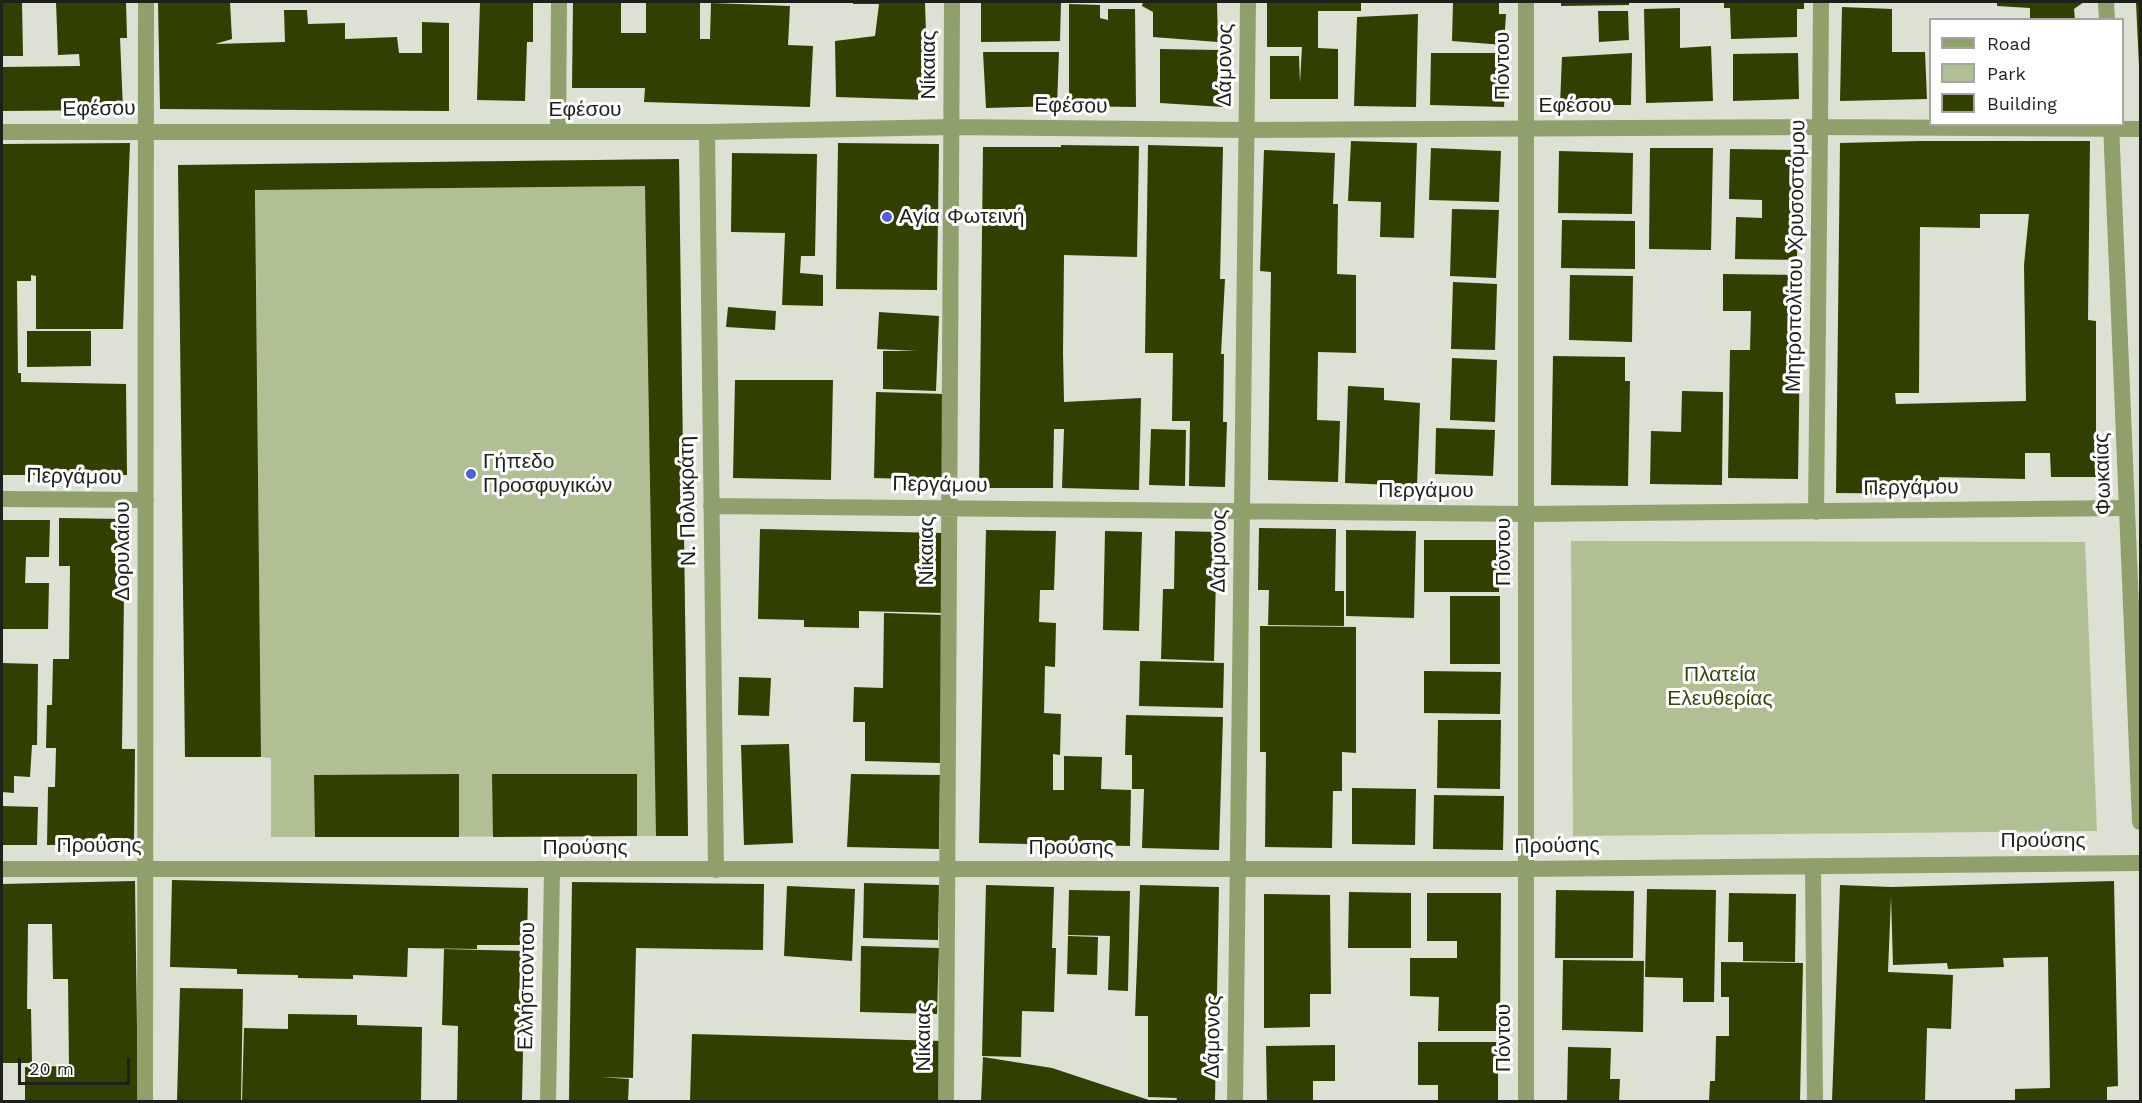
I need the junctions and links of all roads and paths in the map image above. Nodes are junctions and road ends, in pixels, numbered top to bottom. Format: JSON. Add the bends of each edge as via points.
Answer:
{"nodes":[{"id":1,"x":146,"y":2,"type":"edge"},
{"id":2,"x":559,"y":2,"type":"edge"},
{"id":3,"x":952,"y":2,"type":"edge"},
{"id":4,"x":1248,"y":2,"type":"edge"},
{"id":5,"x":1526,"y":2,"type":"edge"},
{"id":6,"x":1821,"y":2,"type":"edge"},
{"id":7,"x":2106,"y":2,"type":"edge"},
{"id":8,"x":2107,"y":18,"type":"edge"},
{"id":9,"x":952,"y":127,"type":"junction"},
{"id":10,"x":1820,"y":127,"type":"junction"},
{"id":11,"x":2111,"y":127,"type":"edge"},
{"id":12,"x":1526,"y":128,"type":"junction"},
{"id":13,"x":2140,"y":129,"type":"edge"},
{"id":14,"x":1246,"y":130,"type":"junction"},
{"id":15,"x":146,"y":131,"type":"junction"},
{"id":16,"x":2,"y":132,"type":"edge"},
{"id":17,"x":558,"y":132,"type":"junction"},
{"id":18,"x":708,"y":132,"type":"junction"},
{"id":19,"x":2,"y":499,"type":"edge"},
{"id":20,"x":146,"y":500,"type":"junction"},
{"id":21,"x":711,"y":506,"type":"junction"},
{"id":22,"x":950,"y":507,"type":"junction"},
{"id":23,"x":2134,"y":508,"type":"edge"},
{"id":24,"x":1242,"y":512,"type":"junction"},
{"id":25,"x":1816,"y":512,"type":"junction"},
{"id":26,"x":1526,"y":514,"type":"junction"},
{"id":27,"x":2140,"y":822,"type":"edge"},
{"id":28,"x":2140,"y":863,"type":"edge"},
{"id":29,"x":1813,"y":866,"type":"junction"},
{"id":30,"x":2,"y":869,"type":"edge"},
{"id":31,"x":146,"y":869,"type":"junction"},
{"id":32,"x":552,"y":870,"type":"junction"},
{"id":33,"x":716,"y":870,"type":"junction"},
{"id":34,"x":947,"y":870,"type":"junction"},
{"id":35,"x":1526,"y":870,"type":"junction"},
{"id":36,"x":1237,"y":871,"type":"junction"},
{"id":37,"x":145,"y":1101,"type":"edge"},
{"id":38,"x":548,"y":1101,"type":"edge"},
{"id":39,"x":946,"y":1101,"type":"edge"},
{"id":40,"x":1235,"y":1101,"type":"edge"},
{"id":41,"x":1526,"y":1101,"type":"edge"},
{"id":42,"x":1815,"y":1101,"type":"edge"}],
"edges":[{"from":1,"to":15,"type":"street","name":"Δορυλαίου"},
{"from":2,"to":17,"type":"street"},
{"from":3,"to":9,"type":"street","name":"Νίκαιας"},
{"from":4,"to":14,"type":"street","name":"Δάμονος"},
{"from":5,"to":12,"type":"street","name":"Πόντου"},
{"from":6,"to":10,"type":"street","name":"Μητροπολίτου Χρυσοστόμου"},
{"from":7,"to":8,"type":"street"},
{"from":9,"to":14,"type":"street","name":"Εφέσου"},
{"from":9,"to":18,"type":"street","name":"Εφέσου"},
{"from":9,"to":22,"type":"street","name":"Νίκαιας"},
{"from":10,"to":11,"type":"street","name":"Εφέσου"},
{"from":10,"to":12,"type":"street","name":"Εφέσου"},
{"from":10,"to":25,"type":"street","name":"Μητροπολίτου Χρυσοστόμου"},
{"from":11,"to":13,"type":"street","name":"Εφέσου"},
{"from":11,"to":23,"type":"street","name":"Φωκαίας"},
{"from":12,"to":14,"type":"street","name":"Εφέσου"},
{"from":12,"to":26,"type":"street","name":"Πόντου"},
{"from":14,"to":24,"type":"street","name":"Δάμονος"},
{"from":15,"to":16,"type":"street","name":"Εφέσου"},
{"from":15,"to":17,"type":"street","name":"Εφέσου"},
{"from":15,"to":20,"type":"street","name":"Δορυλαίου"},
{"from":17,"to":18,"type":"street","name":"Εφέσου"},
{"from":18,"to":21,"type":"street","name":"Ν. Πολυκράτη"},
{"from":19,"to":20,"type":"street","name":"Περγάμου"},
{"from":20,"to":31,"type":"street","name":"Δορυλαίου"},
{"from":21,"to":22,"type":"street","name":"Περγάμου"},
{"from":21,"to":33,"type":"street","name":"Ν. Πολυκράτη"},
{"from":22,"to":24,"type":"street","name":"Περγάμου"},
{"from":22,"to":34,"type":"street","name":"Νίκαιας"},
{"from":23,"to":25,"type":"street","name":"Περγάμου"},
{"from":23,"to":27,"type":"street","name":"Φωκαίας"},
{"from":24,"to":26,"type":"street","name":"Περγάμου"},
{"from":24,"to":36,"type":"street","name":"Δάμονος"},
{"from":25,"to":26,"type":"street","name":"Περγάμου"},
{"from":26,"to":35,"type":"street","name":"Πόντου"},
{"from":28,"to":29,"type":"street","name":"Προύσης"},
{"from":29,"to":35,"type":"street","name":"Προύσης"},
{"from":29,"to":42,"type":"street"},
{"from":30,"to":31,"type":"street","name":"Προύσης"},
{"from":31,"to":32,"type":"street","name":"Προύσης"},
{"from":31,"to":37,"type":"street","name":"Δορυλαίου"},
{"from":32,"to":33,"type":"street","name":"Προύσης"},
{"from":32,"to":38,"type":"street","name":"Ελλήσποντου"},
{"from":33,"to":34,"type":"street","name":"Προύσης"},
{"from":34,"to":36,"type":"street","name":"Προύσης"},
{"from":34,"to":39,"type":"street","name":"Νίκαιας"},
{"from":35,"to":36,"type":"street","name":"Προύσης"},
{"from":35,"to":41,"type":"street","name":"Πόντου"},
{"from":36,"to":40,"type":"street","name":"Δάμονος"}]}
